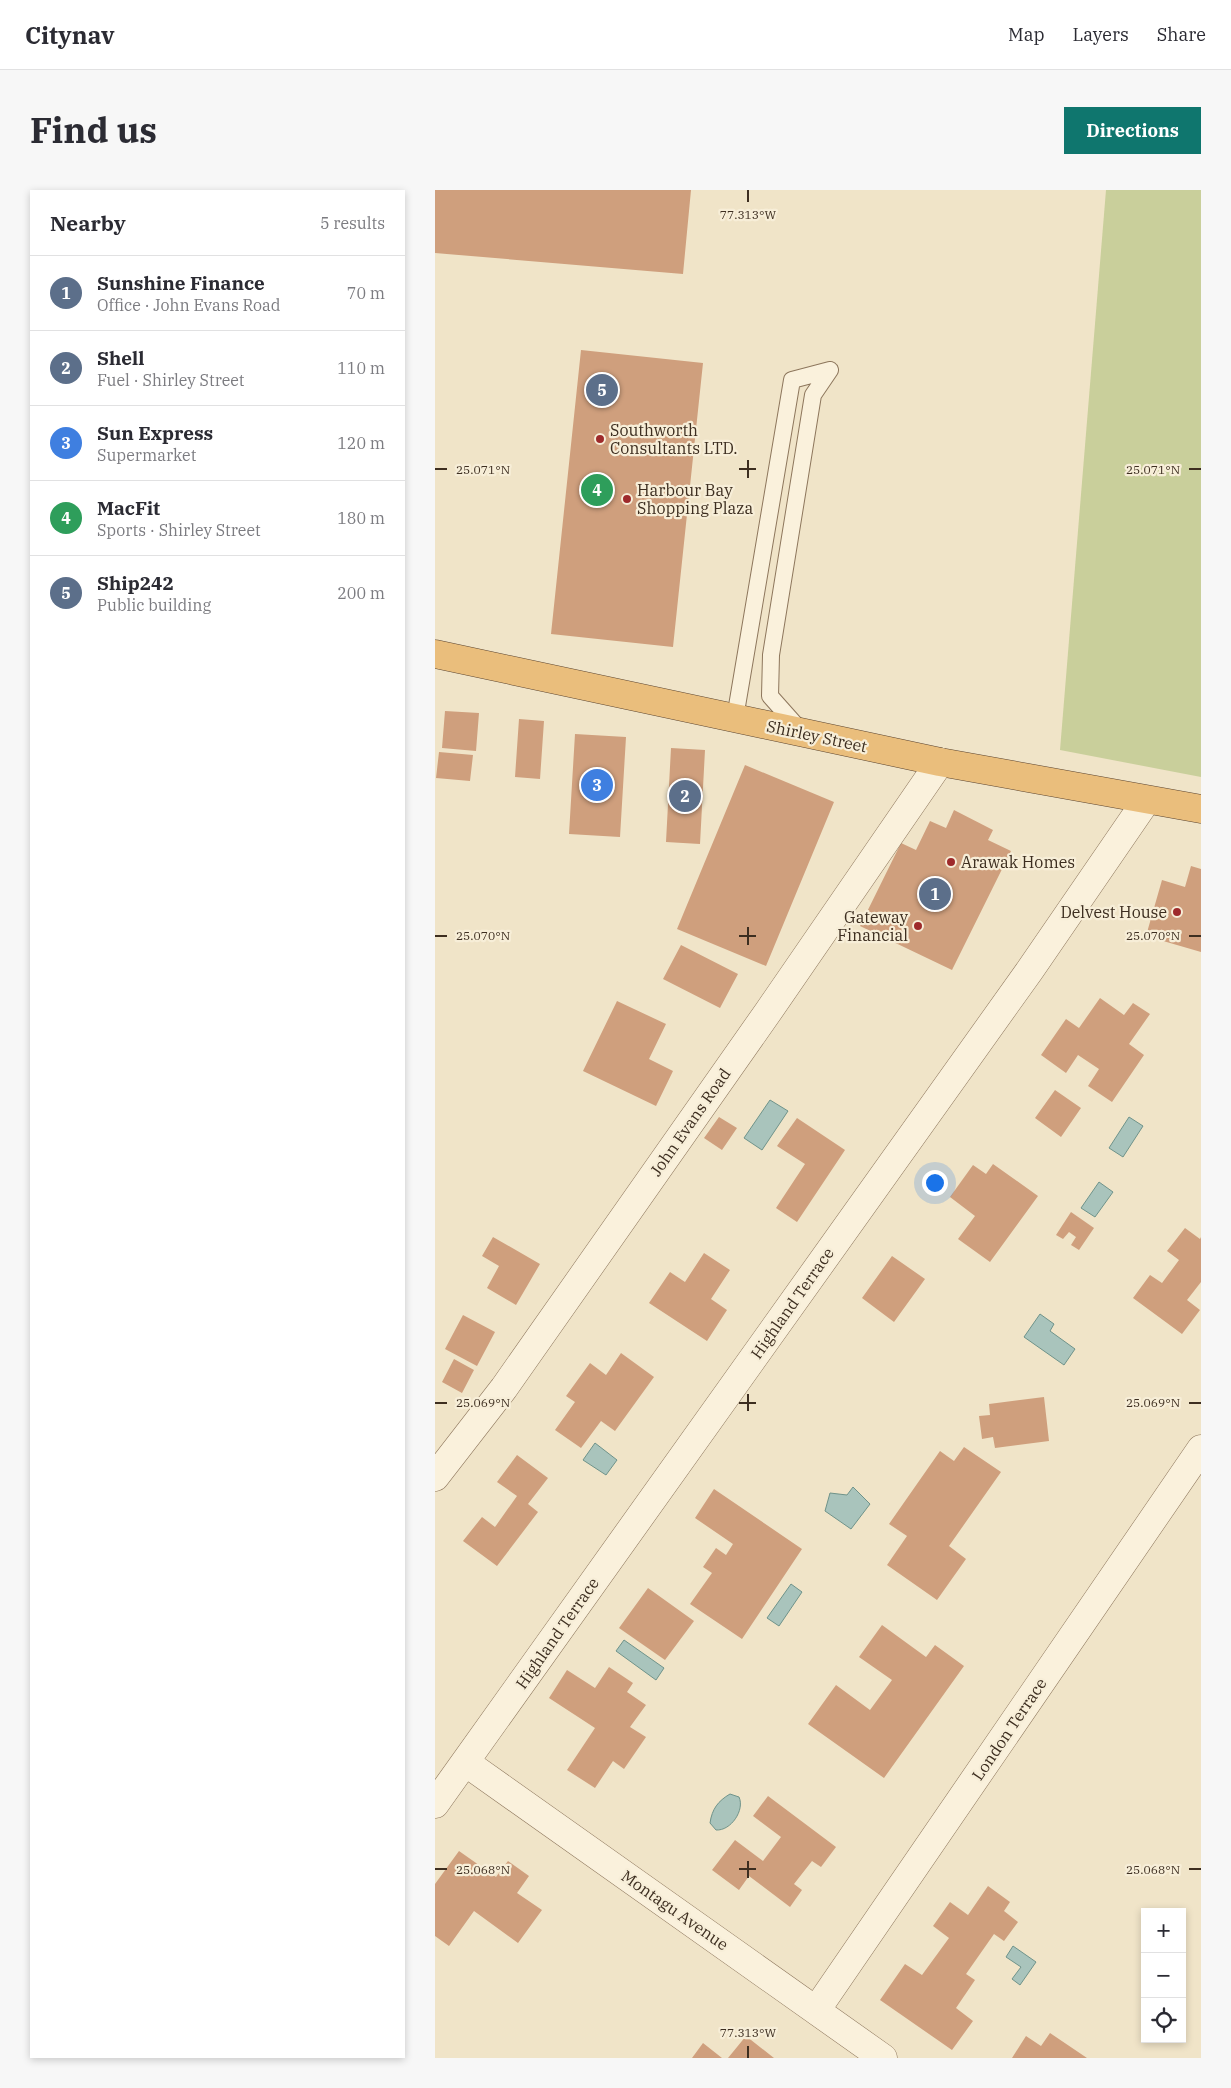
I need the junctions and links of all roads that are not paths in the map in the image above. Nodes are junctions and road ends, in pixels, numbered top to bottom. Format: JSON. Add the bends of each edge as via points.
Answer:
{"nodes":[{"id":1,"x":435,"y":654,"type":"edge"},
{"id":2,"x":735,"y":718,"type":"junction"},
{"id":3,"x":803,"y":732,"type":"junction"},
{"id":4,"x":940,"y":762,"type":"junction"},
{"id":5,"x":1146,"y":801,"type":"junction"},
{"id":6,"x":1201,"y":809,"type":"edge"},
{"id":7,"x":1201,"y":1449,"type":"edge"},
{"id":8,"x":435,"y":1477,"type":"edge"},
{"id":9,"x":465,"y":1762,"type":"junction"},
{"id":10,"x":435,"y":1804,"type":"edge"},
{"id":11,"x":817,"y":2009,"type":"junction"},
{"id":12,"x":883,"y":2058,"type":"edge"}],
"edges":[{"from":1,"to":2,"type":"highway","name":"Shirley Street"},
{"from":2,"to":3,"type":"highway","name":"Shirley Street"},
{"from":2,"to":3,"type":"lane","via":[[792,380],[830,370],[813,395],[771,655],[770,696]]},
{"from":3,"to":4,"type":"highway","name":"Shirley Street"},
{"from":4,"to":5,"type":"highway","name":"Shirley Street"},
{"from":4,"to":8,"type":"street","name":"John Evans Road","via":[[504,1388]]},
{"from":5,"to":6,"type":"highway","name":"Shirley Street"},
{"from":5,"to":9,"type":"street","name":"Highland Terrace","via":[[1024,978]]},
{"from":7,"to":11,"type":"street","name":"London Terrace"},
{"from":9,"to":10,"type":"street","name":"Highland Terrace"},
{"from":9,"to":11,"type":"street","name":"Montagu Avenue"},
{"from":11,"to":12,"type":"street","name":"Montagu Avenue"}]}
